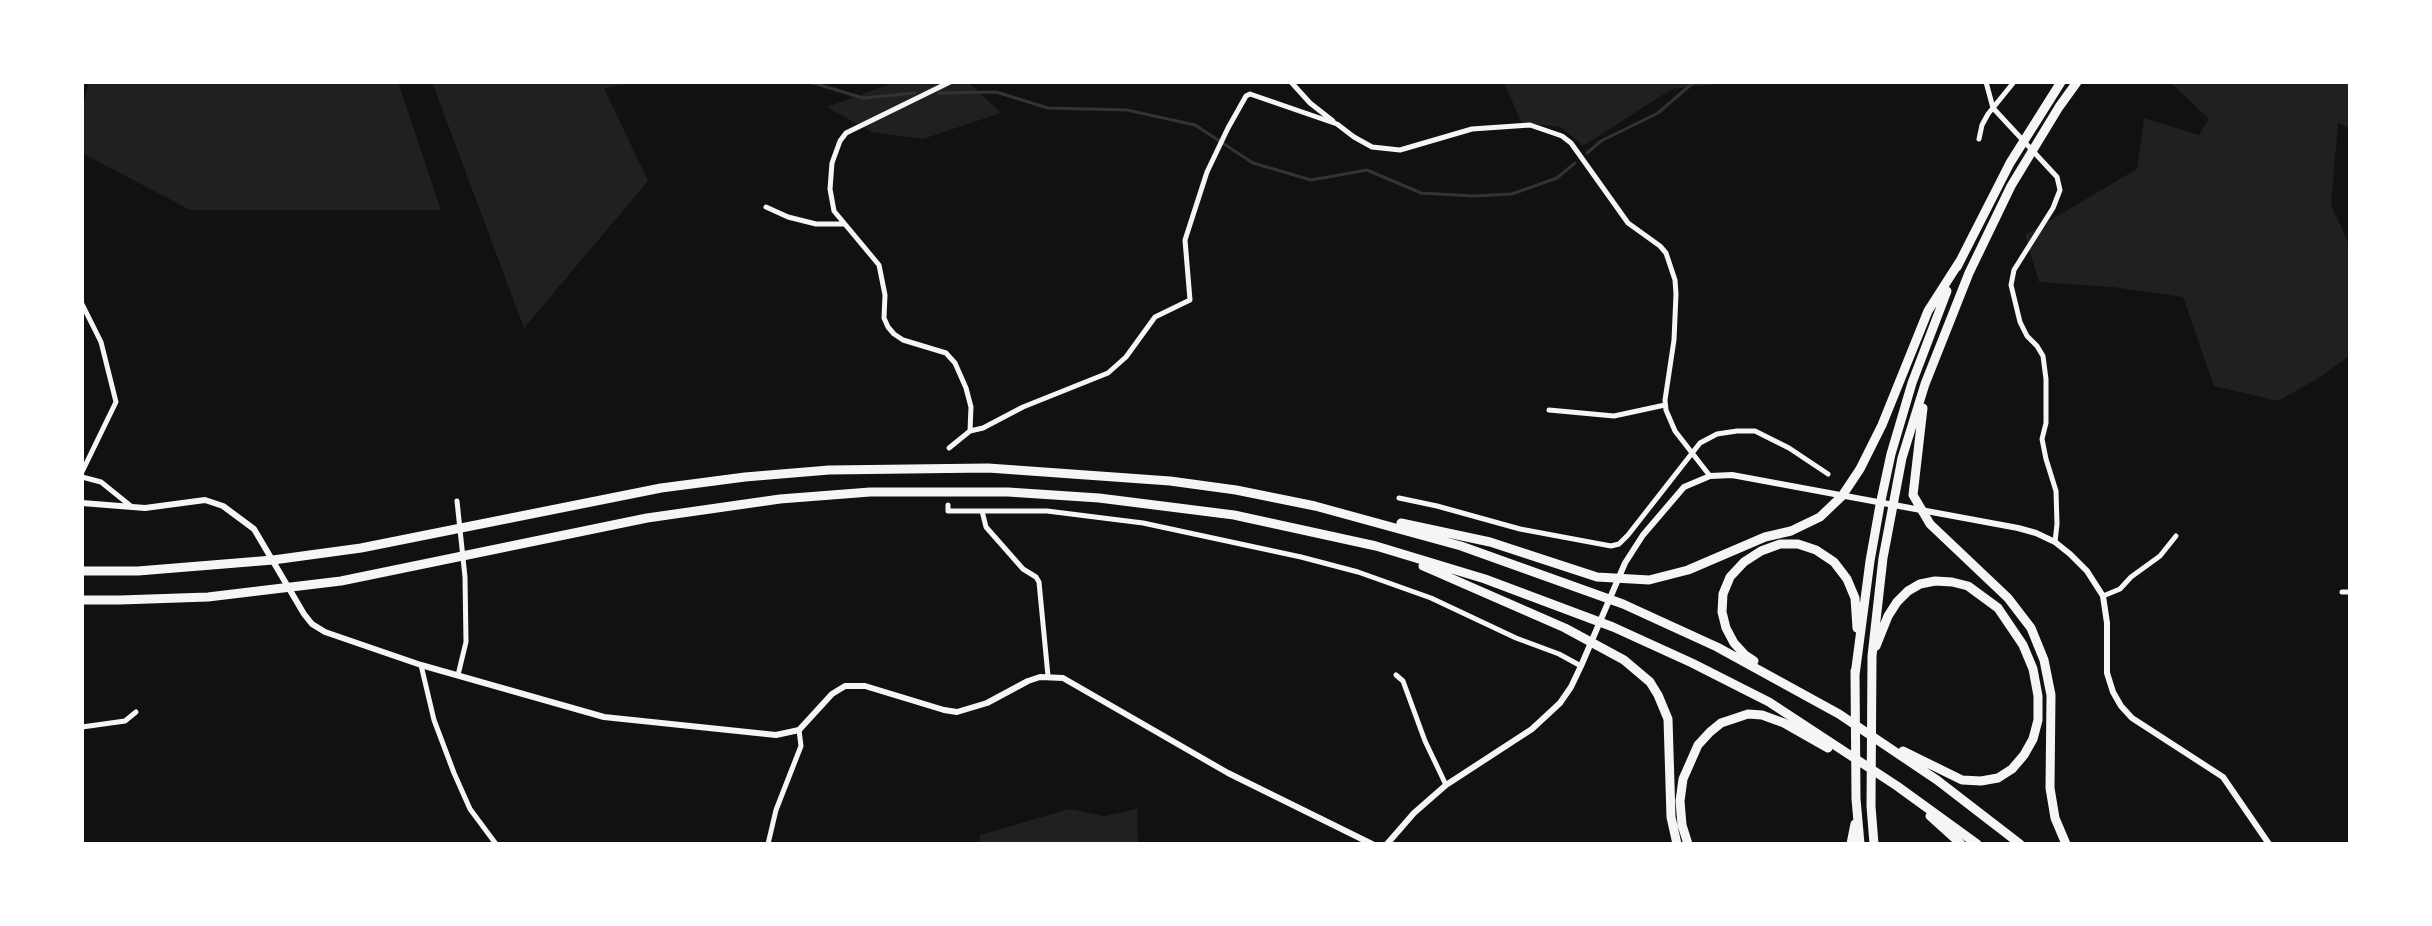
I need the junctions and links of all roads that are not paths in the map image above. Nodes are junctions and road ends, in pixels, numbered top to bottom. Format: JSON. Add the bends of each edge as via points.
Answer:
{"nodes":[{"id":1,"x":950,"y":82,"type":"edge"},
{"id":2,"x":1291,"y":82,"type":"edge"},
{"id":3,"x":1986,"y":82,"type":"edge"},
{"id":4,"x":2014,"y":82,"type":"edge"},
{"id":5,"x":2061,"y":82,"type":"edge"},
{"id":6,"x":2077,"y":82,"type":"edge"},
{"id":7,"x":1993,"y":108,"type":"junction"},
{"id":8,"x":1337,"y":124,"type":"junction"},
{"id":9,"x":1979,"y":139,"type":"dead end"},
{"id":10,"x":766,"y":207,"type":"dead end"},
{"id":11,"x":844,"y":224,"type":"junction"},
{"id":12,"x":1960,"y":261,"type":"junction"},
{"id":13,"x":82,"y":304,"type":"edge"},
{"id":14,"x":1925,"y":384,"type":"junction"},
{"id":15,"x":1665,"y":405,"type":"junction"},
{"id":16,"x":1549,"y":410,"type":"dead end"},
{"id":17,"x":970,"y":431,"type":"junction"},
{"id":18,"x":949,"y":448,"type":"dead end"},
{"id":19,"x":1691,"y":453,"type":"junction"},
{"id":20,"x":82,"y":474,"type":"edge"},
{"id":21,"x":1828,"y":474,"type":"dead end"},
{"id":22,"x":1710,"y":476,"type":"junction"},
{"id":23,"x":1399,"y":498,"type":"dead end"},
{"id":24,"x":457,"y":501,"type":"dead end"},
{"id":25,"x":82,"y":503,"type":"edge"},
{"id":26,"x":948,"y":505,"type":"dead end"},
{"id":27,"x":1315,"y":506,"type":"junction"},
{"id":28,"x":133,"y":508,"type":"junction"},
{"id":29,"x":982,"y":511,"type":"junction"},
{"id":30,"x":2176,"y":536,"type":"dead end"},
{"id":31,"x":2055,"y":542,"type":"junction"},
{"id":32,"x":1376,"y":546,"type":"junction"},
{"id":33,"x":82,"y":571,"type":"edge"},
{"id":34,"x":2342,"y":592,"type":"dead end"},
{"id":35,"x":2350,"y":592,"type":"edge"},
{"id":36,"x":2103,"y":596,"type":"junction"},
{"id":37,"x":82,"y":600,"type":"edge"},
{"id":38,"x":1872,"y":656,"type":"junction"},
{"id":39,"x":421,"y":665,"type":"junction"},
{"id":40,"x":1581,"y":666,"type":"junction"},
{"id":41,"x":458,"y":675,"type":"junction"},
{"id":42,"x":1396,"y":675,"type":"dead end"},
{"id":43,"x":1048,"y":676,"type":"junction"},
{"id":44,"x":1856,"y":680,"type":"junction"},
{"id":45,"x":1797,"y":689,"type":"junction"},
{"id":46,"x":136,"y":712,"type":"dead end"},
{"id":47,"x":82,"y":727,"type":"edge"},
{"id":48,"x":799,"y":730,"type":"junction"},
{"id":49,"x":1886,"y":744,"type":"junction"},
{"id":50,"x":1446,"y":785,"type":"junction"},
{"id":51,"x":1897,"y":786,"type":"junction"},
{"id":52,"x":1857,"y":817,"type":"junction"},
{"id":53,"x":496,"y":844,"type":"edge"},
{"id":54,"x":768,"y":844,"type":"edge"},
{"id":55,"x":1372,"y":844,"type":"edge"},
{"id":56,"x":1387,"y":844,"type":"edge"},
{"id":57,"x":1677,"y":844,"type":"edge"},
{"id":58,"x":1688,"y":844,"type":"edge"},
{"id":59,"x":1851,"y":844,"type":"edge"},
{"id":60,"x":1860,"y":844,"type":"edge"},
{"id":61,"x":1875,"y":844,"type":"edge"},
{"id":62,"x":1961,"y":844,"type":"edge"},
{"id":63,"x":1977,"y":844,"type":"edge"},
{"id":64,"x":2020,"y":844,"type":"edge"},
{"id":65,"x":2066,"y":844,"type":"edge"},
{"id":66,"x":2269,"y":844,"type":"edge"}],
"edges":[{"from":1,"to":11,"type":"street","via":[[846,133],[840,141],[830,189],[834,211]]},
{"from":2,"to":8,"type":"street"},
{"from":3,"to":7,"type":"street"},
{"from":4,"to":7,"type":"street"},
{"from":5,"to":12,"type":"highway","via":[[2010,163]]},
{"from":6,"to":14,"type":"highway","via":[[2011,186]]},
{"from":7,"to":9,"type":"street"},
{"from":7,"to":31,"type":"street","via":[[2057,177],[2060,190],[2018,262],[2011,285],[2020,322],[2043,356],[2042,439],[2056,491]]},
{"from":8,"to":15,"type":"street","via":[[1372,147],[1400,150],[1501,126],[1530,125],[1571,143],[1628,223],[1666,253],[1676,294]]},
{"from":8,"to":17,"type":"street","via":[[1246,96],[1207,172],[1185,240],[1190,300],[1155,317],[1108,373]]},
{"from":10,"to":11,"type":"street","via":[[816,224]]},
{"from":11,"to":17,"type":"street","via":[[879,265],[884,318],[894,334],[946,353],[955,363],[969,398]]},
{"from":12,"to":27,"type":"highway","via":[[1928,311],[1860,469],[1820,517],[1791,531],[1649,580],[1597,577],[1490,542]]},
{"from":12,"to":44,"type":"highway","via":[[1934,321],[1891,454],[1870,561]]},
{"from":13,"to":20,"type":"street","via":[[101,342],[116,402]]},
{"from":14,"to":38,"type":"highway","via":[[1892,508]]},
{"from":14,"to":65,"type":"highway","via":[[1913,495],[1930,524],[2008,598],[2031,628],[2051,695],[2050,788]]},
{"from":15,"to":16,"type":"street","via":[[1614,416]]},
{"from":15,"to":19,"type":"street"},
{"from":17,"to":18,"type":"street"},
{"from":19,"to":21,"type":"street","via":[[1717,434],[1755,431]]},
{"from":19,"to":22,"type":"street"},
{"from":19,"to":23,"type":"street","via":[[1628,535],[1611,546]]},
{"from":20,"to":28,"type":"street"},
{"from":22,"to":31,"type":"street","via":[[1816,489],[2018,528]]},
{"from":22,"to":40,"type":"street","via":[[1684,487],[1643,535],[1625,563]]},
{"from":24,"to":41,"type":"street","via":[[466,642]]},
{"from":25,"to":28,"type":"street"},
{"from":26,"to":29,"type":"street","via":[[948,511]]},
{"from":27,"to":33,"type":"highway","via":[[1155,480],[988,468],[829,470],[661,488],[361,548],[273,560]]},
{"from":27,"to":45,"type":"highway","via":[[1461,546],[1623,604]]},
{"from":28,"to":39,"type":"street","via":[[213,502],[259,536],[312,624]]},
{"from":29,"to":40,"type":"street","via":[[1047,511],[1143,523],[1344,568],[1431,598]]},
{"from":29,"to":43,"type":"street","via":[[986,527],[1039,582]]},
{"from":30,"to":36,"type":"street","via":[[2120,589]]},
{"from":31,"to":36,"type":"street","via":[[2087,571]]},
{"from":32,"to":37,"type":"highway","via":[[1234,515],[1099,498],[870,492],[647,518],[341,581],[208,597]]},
{"from":32,"to":51,"type":"highway","via":[[1553,603],[1692,663],[1769,702]]},
{"from":32,"to":57,"type":"highway","via":[[1565,628],[1624,660],[1650,682],[1668,719],[1671,817]]},
{"from":34,"to":35,"type":"street"},
{"from":36,"to":66,"type":"street","via":[[2107,673],[2121,706],[2223,777]]},
{"from":38,"to":49,"type":"highway","via":[[1888,616],[1908,591],[1935,581],[1952,582],[1968,586],[1998,608],[2033,669],[2038,720],[2033,739],[2012,769],[1998,778],[1962,780]]},
{"from":38,"to":61,"type":"highway"},
{"from":39,"to":41,"type":"street"},
{"from":39,"to":53,"type":"street","via":[[454,773],[470,809]]},
{"from":40,"to":50,"type":"street","via":[[1560,703],[1532,729]]},
{"from":41,"to":48,"type":"street","via":[[604,717],[776,735]]},
{"from":42,"to":50,"type":"street"},
{"from":43,"to":48,"type":"street","via":[[957,712],[865,686],[845,686]]},
{"from":43,"to":55,"type":"street","via":[[1077,685],[1228,773]]},
{"from":44,"to":45,"type":"highway","via":[[1855,598],[1847,579],[1816,550],[1780,544],[1744,562],[1730,577],[1722,612],[1734,643],[1745,655]]},
{"from":44,"to":52,"type":"highway"},
{"from":45,"to":49,"type":"highway"},
{"from":46,"to":47,"type":"street","via":[[125,721]]},
{"from":48,"to":54,"type":"street","via":[[801,746]]},
{"from":49,"to":64,"type":"highway"},
{"from":50,"to":56,"type":"street"},
{"from":51,"to":58,"type":"highway","via":[[1784,723],[1762,715],[1733,718],[1698,745],[1683,779],[1680,801]]},
{"from":51,"to":62,"type":"highway"},
{"from":51,"to":63,"type":"highway"},
{"from":52,"to":59,"type":"highway"},
{"from":52,"to":60,"type":"highway"}]}
